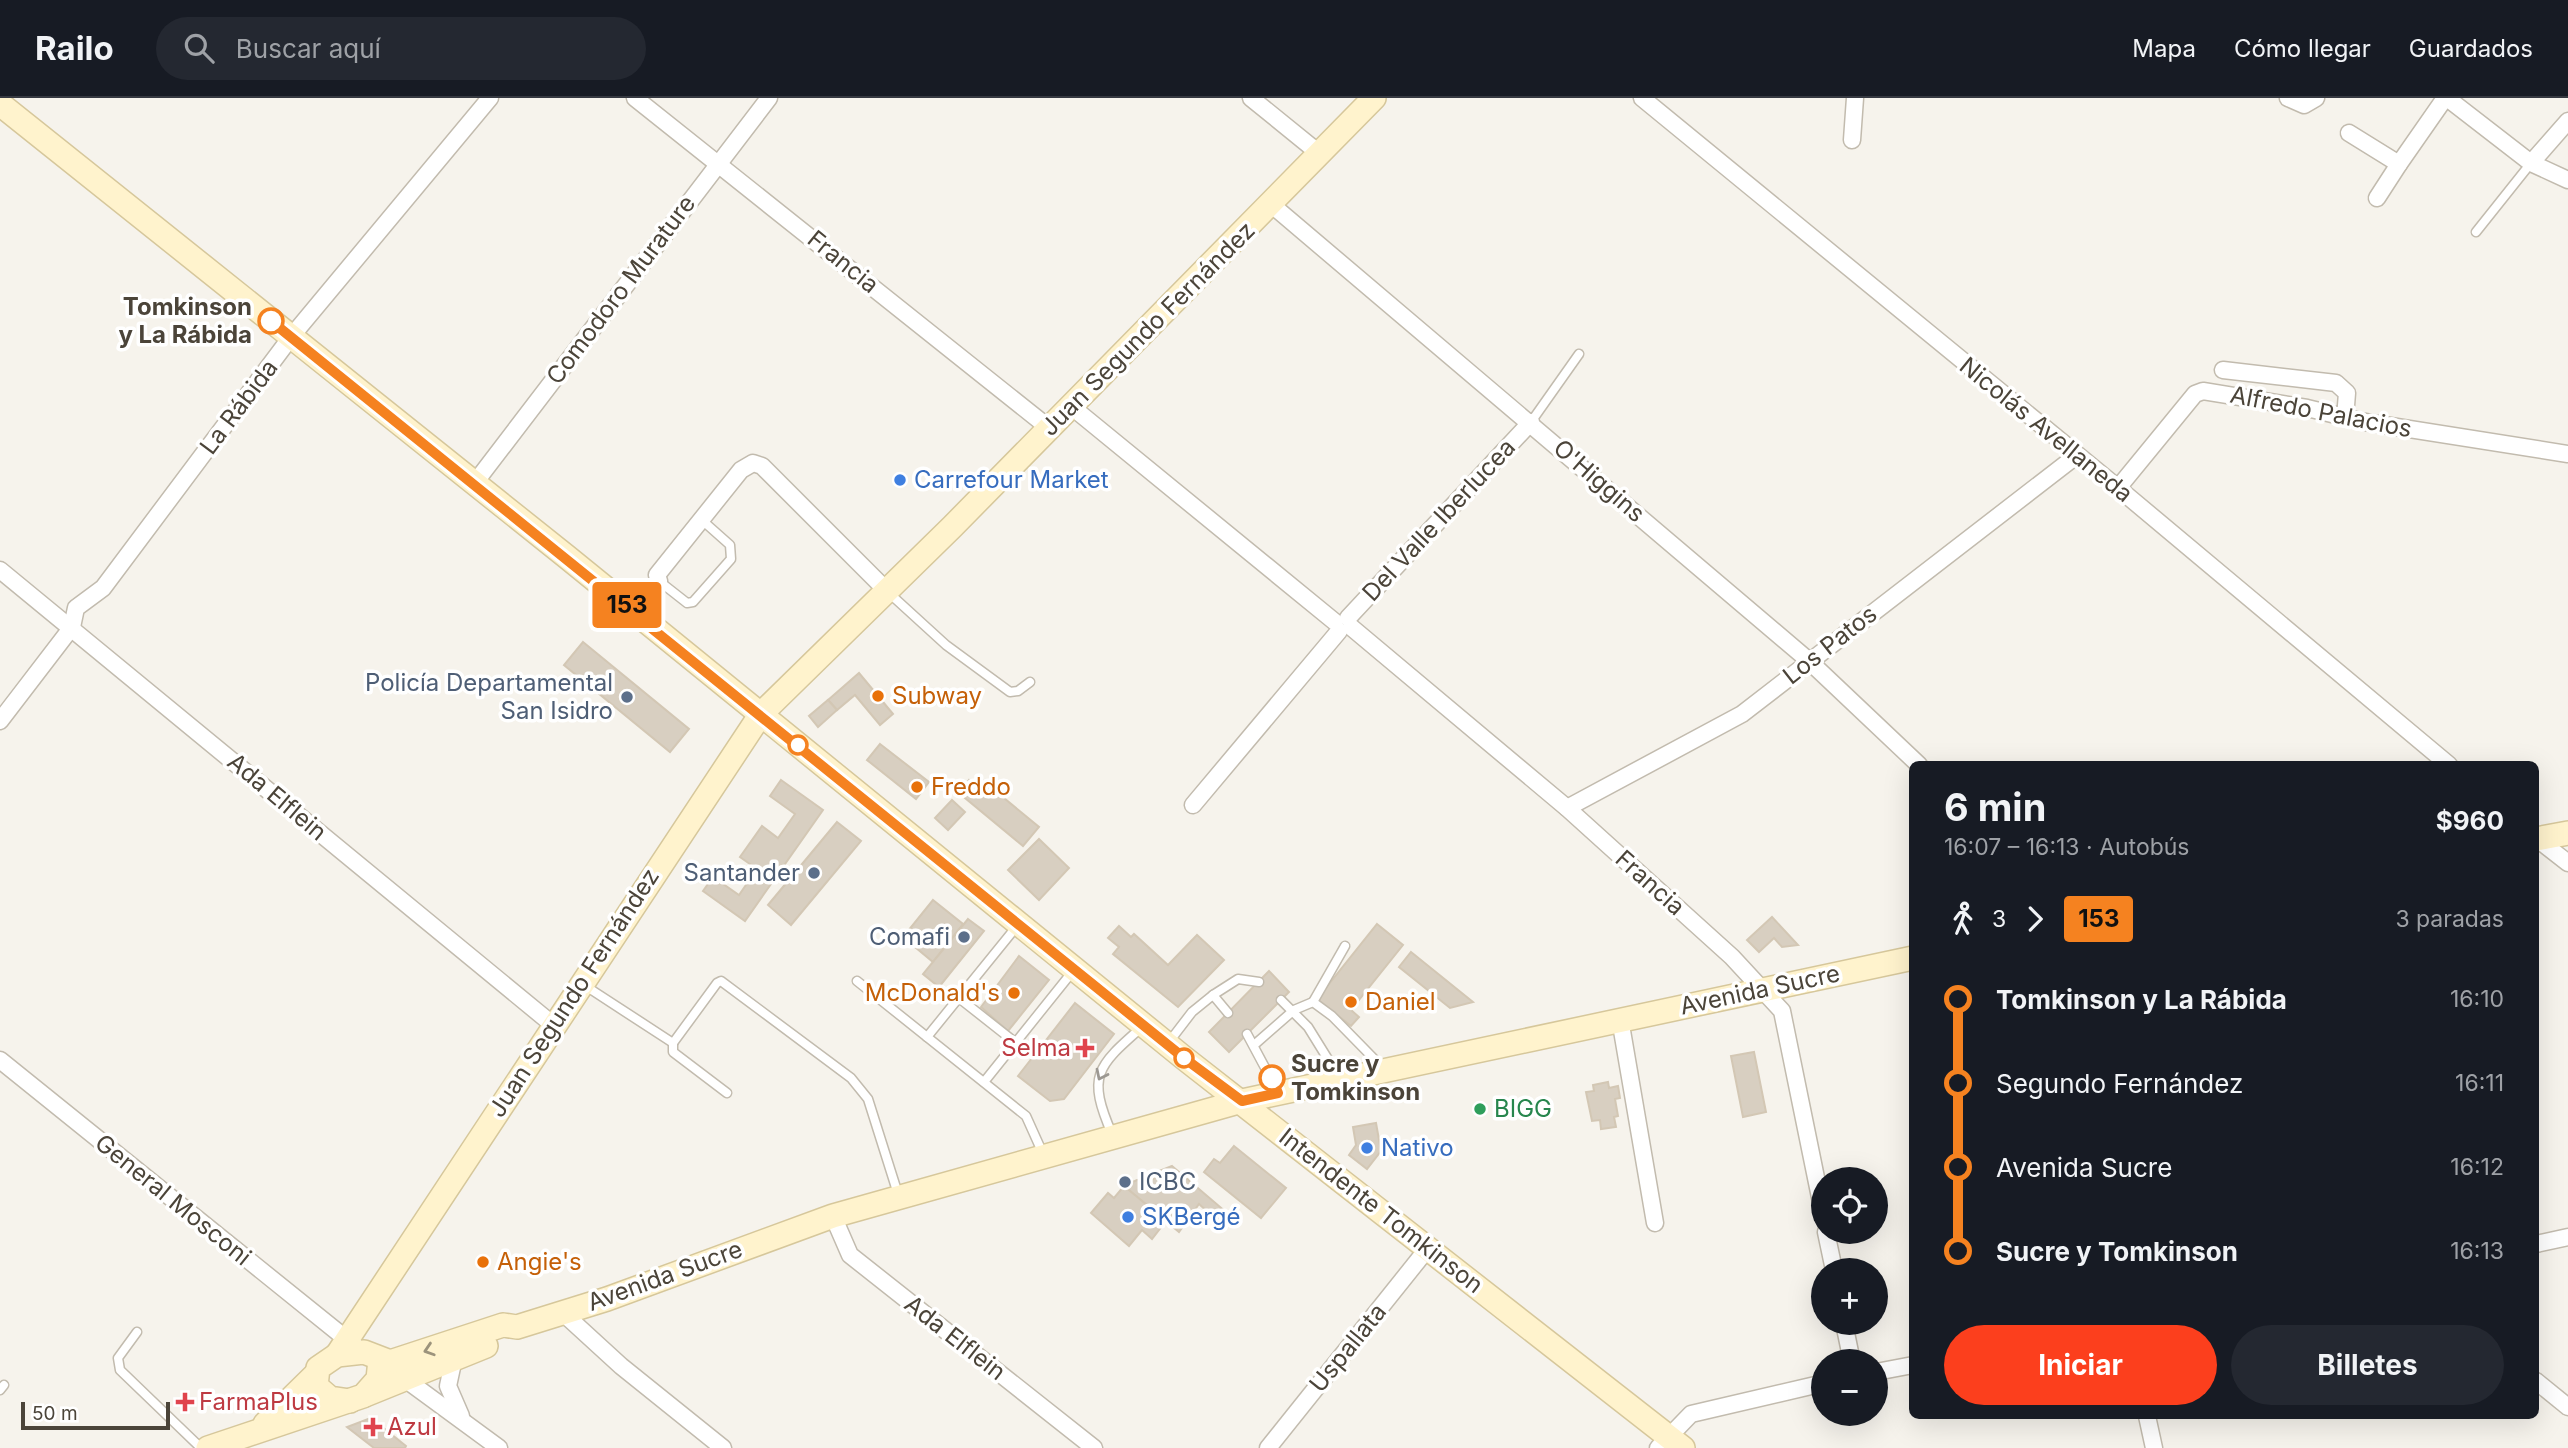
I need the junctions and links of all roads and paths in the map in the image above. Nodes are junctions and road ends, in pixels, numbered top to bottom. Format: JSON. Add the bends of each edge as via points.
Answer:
{"nodes":[{"id":1,"x":490,"y":98,"type":"edge"},
{"id":2,"x":635,"y":98,"type":"edge"},
{"id":3,"x":769,"y":98,"type":"edge"},
{"id":4,"x":1251,"y":98,"type":"edge"},
{"id":5,"x":1374,"y":98,"type":"edge"},
{"id":6,"x":1642,"y":98,"type":"edge"},
{"id":7,"x":1856,"y":98,"type":"edge"},
{"id":8,"x":2288,"y":98,"type":"edge"},
{"id":9,"x":2316,"y":98,"type":"edge"},
{"id":10,"x":2446,"y":98,"type":"edge"},
{"id":11,"x":0,"y":104,"type":"edge"},
{"id":12,"x":2568,"y":121,"type":"edge"},
{"id":13,"x":2349,"y":133,"type":"dead end"},
{"id":14,"x":1852,"y":140,"type":"dead end"},
{"id":15,"x":1320,"y":154,"type":"junction"},
{"id":16,"x":718,"y":162,"type":"junction"},
{"id":17,"x":2531,"y":163,"type":"junction"},
{"id":18,"x":2399,"y":164,"type":"junction"},
{"id":19,"x":2568,"y":180,"type":"edge"},
{"id":20,"x":2376,"y":198,"type":"dead end"},
{"id":21,"x":1272,"y":205,"type":"junction"},
{"id":22,"x":2476,"y":232,"type":"dead end"},
{"id":23,"x":291,"y":337,"type":"junction"},
{"id":24,"x":1579,"y":354,"type":"dead end"},
{"id":25,"x":2223,"y":370,"type":"dead end"},
{"id":26,"x":1072,"y":407,"type":"junction"},
{"id":27,"x":2345,"y":418,"type":"junction"},
{"id":28,"x":1531,"y":422,"type":"junction"},
{"id":29,"x":1049,"y":428,"type":"junction"},
{"id":30,"x":2568,"y":454,"type":"edge"},
{"id":31,"x":2076,"y":456,"type":"junction"},
{"id":32,"x":474,"y":484,"type":"junction"},
{"id":33,"x":2118,"y":488,"type":"junction"},
{"id":34,"x":703,"y":521,"type":"junction"},
{"id":35,"x":0,"y":570,"type":"edge"},
{"id":36,"x":659,"y":581,"type":"joint"},
{"id":37,"x":887,"y":591,"type":"junction"},
{"id":38,"x":1343,"y":624,"type":"junction"},
{"id":39,"x":72,"y":627,"type":"junction"},
{"id":40,"x":1808,"y":660,"type":"junction"},
{"id":41,"x":1030,"y":682,"type":"dead end"},
{"id":42,"x":761,"y":714,"type":"junction"},
{"id":43,"x":0,"y":721,"type":"edge"},
{"id":44,"x":1915,"y":761,"type":"edge"},
{"id":45,"x":2444,"y":761,"type":"edge"},
{"id":46,"x":1194,"y":805,"type":"dead end"},
{"id":47,"x":1567,"y":808,"type":"junction"},
{"id":48,"x":2568,"y":833,"type":"edge"},
{"id":49,"x":2539,"y":838,"type":"edge"},
{"id":50,"x":2539,"y":841,"type":"edge"},
{"id":51,"x":2568,"y":863,"type":"edge"},
{"id":52,"x":1019,"y":923,"type":"junction"},
{"id":53,"x":1345,"y":946,"type":"dead end"},
{"id":54,"x":1909,"y":959,"type":"edge"},
{"id":55,"x":1075,"y":969,"type":"junction"},
{"id":56,"x":857,"y":981,"type":"dead end"},
{"id":57,"x":580,"y":982,"type":"junction"},
{"id":58,"x":1259,"y":982,"type":"dead end"},
{"id":59,"x":1765,"y":989,"type":"junction"},
{"id":60,"x":1213,"y":995,"type":"junction"},
{"id":61,"x":959,"y":998,"type":"junction"},
{"id":62,"x":1281,"y":1000,"type":"dead end"},
{"id":63,"x":1313,"y":1002,"type":"junction"},
{"id":64,"x":1294,"y":1010,"type":"junction"},
{"id":65,"x":1228,"y":1013,"type":"dead end"},
{"id":66,"x":1620,"y":1019,"type":"junction"},
{"id":67,"x":552,"y":1024,"type":"junction"},
{"id":68,"x":1144,"y":1025,"type":"junction"},
{"id":69,"x":1247,"y":1034,"type":"dead end"},
{"id":70,"x":927,"y":1037,"type":"junction"},
{"id":71,"x":673,"y":1043,"type":"junction"},
{"id":72,"x":1016,"y":1043,"type":"junction"},
{"id":73,"x":1168,"y":1044,"type":"junction"},
{"id":74,"x":1254,"y":1045,"type":"junction"},
{"id":75,"x":0,"y":1060,"type":"edge"},
{"id":76,"x":1385,"y":1070,"type":"junction"},
{"id":77,"x":1341,"y":1080,"type":"junction"},
{"id":78,"x":984,"y":1082,"type":"junction"},
{"id":79,"x":727,"y":1093,"type":"dead end"},
{"id":80,"x":1278,"y":1093,"type":"junction"},
{"id":81,"x":1242,"y":1101,"type":"junction"},
{"id":82,"x":1113,"y":1137,"type":"junction"},
{"id":83,"x":1044,"y":1156,"type":"junction"},
{"id":84,"x":1814,"y":1167,"type":"edge"},
{"id":85,"x":899,"y":1197,"type":"junction"},
{"id":86,"x":833,"y":1216,"type":"junction"},
{"id":87,"x":1655,"y":1223,"type":"dead end"},
{"id":88,"x":2568,"y":1237,"type":"edge"},
{"id":89,"x":2539,"y":1243,"type":"edge"},
{"id":90,"x":1429,"y":1248,"type":"junction"},
{"id":91,"x":375,"y":1299,"type":"junction"},
{"id":92,"x":562,"y":1312,"type":"junction"},
{"id":93,"x":517,"y":1326,"type":"junction"},
{"id":94,"x":137,"y":1332,"type":"dead end"},
{"id":95,"x":361,"y":1352,"type":"junction"},
{"id":96,"x":454,"y":1358,"type":"junction"},
{"id":97,"x":1909,"y":1365,"type":"edge"},
{"id":98,"x":1888,"y":1369,"type":"edge"},
{"id":99,"x":315,"y":1375,"type":"junction"},
{"id":100,"x":405,"y":1379,"type":"junction"},
{"id":101,"x":2539,"y":1383,"type":"edge"},
{"id":102,"x":1811,"y":1386,"type":"edge"},
{"id":103,"x":357,"y":1399,"type":"junction"},
{"id":104,"x":2568,"y":1407,"type":"edge"},
{"id":105,"x":462,"y":1418,"type":"junction"},
{"id":106,"x":2148,"y":1419,"type":"edge"},
{"id":107,"x":257,"y":1431,"type":"junction"},
{"id":108,"x":1670,"y":1444,"type":"edge"},
{"id":109,"x":201,"y":1448,"type":"edge"},
{"id":110,"x":208,"y":1448,"type":"edge"},
{"id":111,"x":499,"y":1448,"type":"edge"},
{"id":112,"x":723,"y":1448,"type":"edge"},
{"id":113,"x":1094,"y":1448,"type":"edge"},
{"id":114,"x":1268,"y":1448,"type":"edge"},
{"id":115,"x":2154,"y":1448,"type":"edge"}],
"edges":[{"from":1,"to":23,"type":"street","name":"La Rábida"},
{"from":2,"to":16,"type":"street","name":"Francia"},
{"from":3,"to":16,"type":"street","name":"Comodoro Murature"},
{"from":4,"to":15,"type":"street"},
{"from":5,"to":15,"type":"main road","name":"Juan Segundo Fernández"},
{"from":6,"to":31,"type":"street","name":"Nicolás Avellaneda"},
{"from":7,"to":14,"type":"street"},
{"from":8,"to":9,"type":"street","via":[[2304,104]]},
{"from":10,"to":17,"type":"street"},
{"from":10,"to":18,"type":"street"},
{"from":11,"to":23,"type":"main road","name":"Intendente Tomkinson"},
{"from":12,"to":17,"type":"street"},
{"from":13,"to":18,"type":"street"},
{"from":15,"to":21,"type":"main road","name":"Juan Segundo Fernández"},
{"from":16,"to":29,"type":"street","name":"Francia"},
{"from":16,"to":32,"type":"street","name":"Comodoro Murature"},
{"from":17,"to":19,"type":"street"},
{"from":17,"to":22,"type":"lane"},
{"from":18,"to":20,"type":"street"},
{"from":21,"to":26,"type":"main road","name":"Juan Segundo Fernández"},
{"from":21,"to":28,"type":"street","name":"O'Higgins"},
{"from":23,"to":32,"type":"main road","name":"Intendente Tomkinson"},
{"from":23,"to":39,"type":"street","name":"La Rábida","via":[[103,588],[76,608]]},
{"from":24,"to":28,"type":"lane"},
{"from":25,"to":27,"type":"street","via":[[2336,383],[2347,393]]},
{"from":26,"to":29,"type":"main road","name":"Juan Segundo Fernández"},
{"from":26,"to":38,"type":"street","name":"Francia"},
{"from":27,"to":30,"type":"street","name":"Alfredo Palacios"},
{"from":27,"to":33,"type":"street","name":"Alfredo Palacios","via":[[2203,391],[2195,394]]},
{"from":28,"to":38,"type":"street","name":"Del Valle Iberlucea"},
{"from":28,"to":40,"type":"street","name":"O'Higgins"},
{"from":29,"to":37,"type":"main road","name":"Juan Segundo Fernández"},
{"from":31,"to":33,"type":"street","name":"Nicolás Avellaneda"},
{"from":31,"to":40,"type":"street","name":"Los Patos"},
{"from":32,"to":42,"type":"main road","name":"Intendente Tomkinson"},
{"from":33,"to":45,"type":"street","name":"Nicolás Avellaneda"},
{"from":34,"to":36,"type":"street","via":[[657,575]]},
{"from":34,"to":36,"type":"lane","via":[[730,545],[731,559],[693,603]]},
{"from":34,"to":37,"type":"street","via":[[741,470],[753,463],[762,466]]},
{"from":35,"to":39,"type":"street","name":"Ada Elflein"},
{"from":37,"to":41,"type":"lane","via":[[946,645],[1010,692]]},
{"from":37,"to":42,"type":"main road","name":"Juan Segundo Fernández"},
{"from":38,"to":46,"type":"street","name":"Del Valle Iberlucea"},
{"from":38,"to":47,"type":"street","name":"Francia"},
{"from":39,"to":43,"type":"street","name":"La Rábida"},
{"from":39,"to":67,"type":"street","name":"Ada Elflein"},
{"from":40,"to":44,"type":"street","name":"O'Higgins"},
{"from":40,"to":47,"type":"street","name":"Los Patos","via":[[1742,714]]},
{"from":42,"to":52,"type":"main road","name":"Intendente Tomkinson"},
{"from":42,"to":57,"type":"main road","name":"Juan Segundo Fernández"},
{"from":47,"to":59,"type":"street","name":"Francia"},
{"from":48,"to":49,"type":"main road"},
{"from":50,"to":51,"type":"street"},
{"from":52,"to":55,"type":"main road","name":"Intendente Tomkinson"},
{"from":52,"to":61,"type":"lane"},
{"from":53,"to":63,"type":"lane"},
{"from":54,"to":59,"type":"main road","name":"Avenida Sucre"},
{"from":55,"to":68,"type":"main road","name":"Intendente Tomkinson"},
{"from":55,"to":72,"type":"lane"},
{"from":56,"to":70,"type":"lane"},
{"from":57,"to":67,"type":"main road","name":"Juan Segundo Fernández"},
{"from":57,"to":71,"type":"lane"},
{"from":58,"to":60,"type":"lane","via":[[1238,979]]},
{"from":59,"to":66,"type":"main road","name":"Avenida Sucre"},
{"from":59,"to":84,"type":"street","name":"Francia","via":[[1782,1011]]},
{"from":60,"to":65,"type":"lane"},
{"from":60,"to":73,"type":"lane","via":[[1192,1012]]},
{"from":61,"to":70,"type":"lane"},
{"from":61,"to":72,"type":"lane"},
{"from":62,"to":64,"type":"lane"},
{"from":63,"to":64,"type":"lane"},
{"from":63,"to":76,"type":"lane"},
{"from":64,"to":74,"type":"lane"},
{"from":64,"to":77,"type":"lane"},
{"from":66,"to":76,"type":"main road","name":"Avenida Sucre"},
{"from":66,"to":87,"type":"street"},
{"from":67,"to":91,"type":"main road","name":"Juan Segundo Fernández"},
{"from":68,"to":73,"type":"main road","name":"Intendente Tomkinson"},
{"from":68,"to":82,"type":"lane","one_way":true,"via":[[1101,1070],[1096,1085]]},
{"from":69,"to":74,"type":"lane"},
{"from":70,"to":78,"type":"lane"},
{"from":71,"to":79,"type":"lane","via":[[673,1052]]},
{"from":71,"to":85,"type":"lane","via":[[721,981],[850,1079],[867,1099]]},
{"from":72,"to":78,"type":"lane"},
{"from":73,"to":81,"type":"main road","name":"Intendente Tomkinson"},
{"from":74,"to":80,"type":"lane"},
{"from":75,"to":95,"type":"street","name":"General Mosconi"},
{"from":76,"to":77,"type":"main road","name":"Avenida Sucre"},
{"from":77,"to":80,"type":"main road","name":"Avenida Sucre"},
{"from":78,"to":83,"type":"lane","via":[[1026,1116]]},
{"from":80,"to":81,"type":"main road","name":"Avenida Sucre"},
{"from":81,"to":82,"type":"main road","name":"Avenida Sucre"},
{"from":81,"to":90,"type":"main road","name":"Intendente Tomkinson"},
{"from":82,"to":83,"type":"main road","name":"Avenida Sucre"},
{"from":83,"to":85,"type":"main road","name":"Avenida Sucre"},
{"from":85,"to":86,"type":"main road","name":"Avenida Sucre"},
{"from":86,"to":92,"type":"main road","name":"Avenida Sucre"},
{"from":86,"to":113,"type":"street","name":"Ada Elflein","via":[[850,1255]]},
{"from":88,"to":89,"type":"street"},
{"from":90,"to":108,"type":"main road","name":"Intendente Tomkinson"},
{"from":90,"to":114,"type":"street","name":"Uspallata"},
{"from":91,"to":95,"type":"main road","name":"Juan Segundo Fernández"},
{"from":91,"to":95,"type":"main road","name":"Juan Segundo Fernández"},
{"from":92,"to":93,"type":"main road","name":"Avenida Sucre"},
{"from":92,"to":112,"type":"street"},
{"from":93,"to":95,"type":"main road","name":"Avenida Sucre","one_way":true,"via":[[503,1325],[390,1362]]},
{"from":93,"to":96,"type":"main road","name":"Avenida Sucre","via":[[508,1337]]},
{"from":94,"to":109,"type":"lane","via":[[118,1359],[120,1370]]},
{"from":95,"to":99,"type":"main road","via":[[322,1362]]},
{"from":95,"to":103,"type":"main road","via":[[378,1379]]},
{"from":96,"to":100,"type":"main road","name":"Avenida Sucre"},
{"from":96,"to":105,"type":"street","via":[[448,1386]]},
{"from":97,"to":98,"type":"street"},
{"from":99,"to":103,"type":"main road","via":[[316,1386],[324,1394]]},
{"from":99,"to":107,"type":"main road","name":"Avenida Sucre"},
{"from":100,"to":103,"type":"main road","name":"Avenida Sucre"},
{"from":100,"to":105,"type":"street"},
{"from":101,"to":104,"type":"street"},
{"from":102,"to":108,"type":"street","via":[[1690,1414]]},
{"from":103,"to":107,"type":"main road","name":"Avenida Sucre"},
{"from":105,"to":111,"type":"street"},
{"from":106,"to":115,"type":"street"},
{"from":107,"to":110,"type":"main road","name":"Avenida Sucre"}]}
